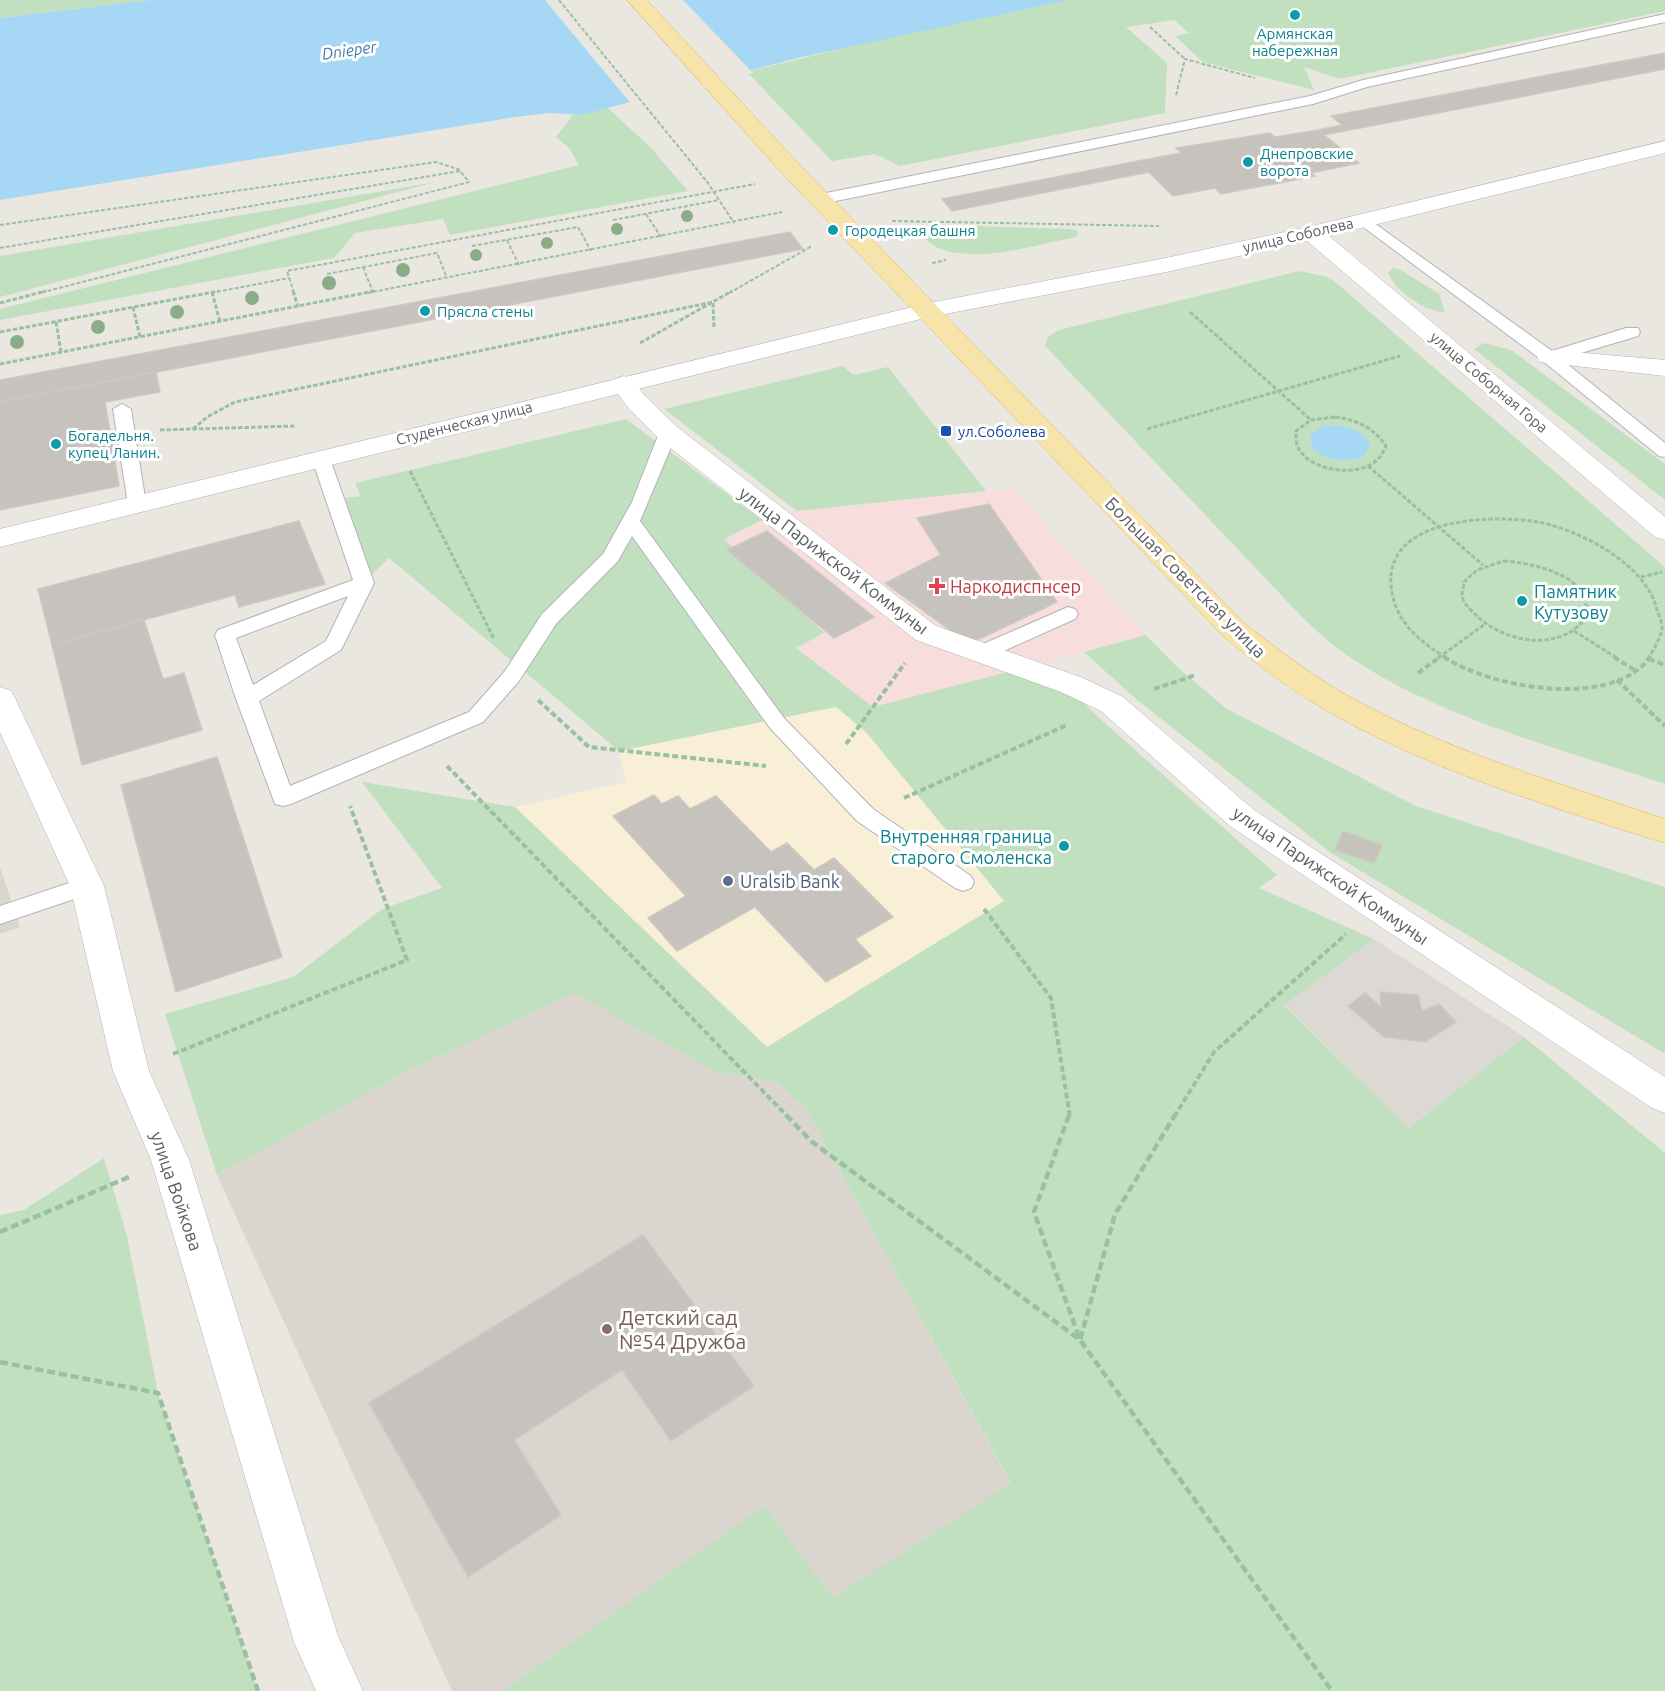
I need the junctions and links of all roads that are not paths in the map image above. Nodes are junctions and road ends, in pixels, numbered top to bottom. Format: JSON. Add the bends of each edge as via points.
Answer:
{"nodes":[{"id":1,"x":637,"y":0,"type":"edge"},
{"id":2,"x":1665,"y":18,"type":"edge"},
{"id":3,"x":1665,"y":147,"type":"edge"},
{"id":4,"x":821,"y":199,"type":"junction"},
{"id":5,"x":1363,"y":220,"type":"junction"},
{"id":6,"x":1312,"y":233,"type":"junction"},
{"id":7,"x":929,"y":310,"type":"junction"},
{"id":8,"x":1632,"y":332,"type":"dead end"},
{"id":9,"x":1549,"y":357,"type":"junction"},
{"id":10,"x":1665,"y":368,"type":"edge"},
{"id":11,"x":624,"y":384,"type":"junction"},
{"id":12,"x":122,"y":410,"type":"dead end"},
{"id":13,"x":668,"y":433,"type":"junction"},
{"id":14,"x":1665,"y":453,"type":"edge"},
{"id":15,"x":321,"y":459,"type":"junction"},
{"id":16,"x":137,"y":504,"type":"junction"},
{"id":17,"x":631,"y":521,"type":"junction"},
{"id":18,"x":1665,"y":531,"type":"edge"},
{"id":19,"x":0,"y":538,"type":"edge"},
{"id":20,"x":364,"y":583,"type":"junction"},
{"id":21,"x":1068,"y":614,"type":"dead end"},
{"id":22,"x":981,"y":653,"type":"junction"},
{"id":23,"x":0,"y":698,"type":"edge"},
{"id":24,"x":246,"y":699,"type":"junction"},
{"id":25,"x":1665,"y":831,"type":"edge"},
{"id":26,"x":963,"y":882,"type":"road end"},
{"id":27,"x":87,"y":886,"type":"junction"},
{"id":28,"x":0,"y":915,"type":"edge"},
{"id":29,"x":1665,"y":1097,"type":"edge"},
{"id":30,"x":340,"y":1691,"type":"edge"}],
"edges":[{"from":1,"to":4,"type":"main road","name":"Большая Советская улица"},
{"from":2,"to":4,"type":"lane","via":[[1363,84],[1313,100]]},
{"from":3,"to":5,"type":"main road","name":"улица Соболева"},
{"from":4,"to":7,"type":"main road","name":"Большая Советская улица"},
{"from":5,"to":6,"type":"main road","name":"улица Соболева"},
{"from":5,"to":9,"type":"lane"},
{"from":6,"to":7,"type":"main road","name":"улица Соболева"},
{"from":6,"to":18,"type":"main road","name":"улица Соборная Гора"},
{"from":7,"to":11,"type":"main road","name":"Студенческая улица"},
{"from":7,"to":25,"type":"main road","name":"Большая Советская улица","via":[[1234,630],[1295,680],[1444,753]]},
{"from":8,"to":9,"type":"lane"},
{"from":9,"to":10,"type":"main road"},
{"from":9,"to":14,"type":"lane"},
{"from":11,"to":13,"type":"main road","name":"улица Парижской Коммуны"},
{"from":11,"to":15,"type":"main road","name":"Студенческая улица"},
{"from":12,"to":16,"type":"lane"},
{"from":13,"to":17,"type":"lane"},
{"from":13,"to":22,"type":"main road","name":"улица Парижской Коммуны","via":[[926,633]]},
{"from":15,"to":16,"type":"main road","name":"Студенческая улица"},
{"from":15,"to":20,"type":"lane"},
{"from":16,"to":19,"type":"main road","name":"Студенческая улица"},
{"from":17,"to":24,"type":"lane","via":[[611,557],[549,619],[512,676],[476,717],[283,798]]},
{"from":17,"to":26,"type":"lane","via":[[777,723],[866,815]]},
{"from":20,"to":24,"type":"lane","via":[[334,645]]},
{"from":20,"to":24,"type":"lane","via":[[225,635]]},
{"from":21,"to":22,"type":"lane"},
{"from":22,"to":29,"type":"main road","name":"улица Парижской Коммуны","via":[[1072,685],[1112,704],[1242,818]]},
{"from":23,"to":27,"type":"main road","name":"улица Войкова"},
{"from":27,"to":28,"type":"lane"},
{"from":27,"to":30,"type":"main road","name":"улица Войкова","via":[[130,1071],[170,1160],[317,1642]]}]}
